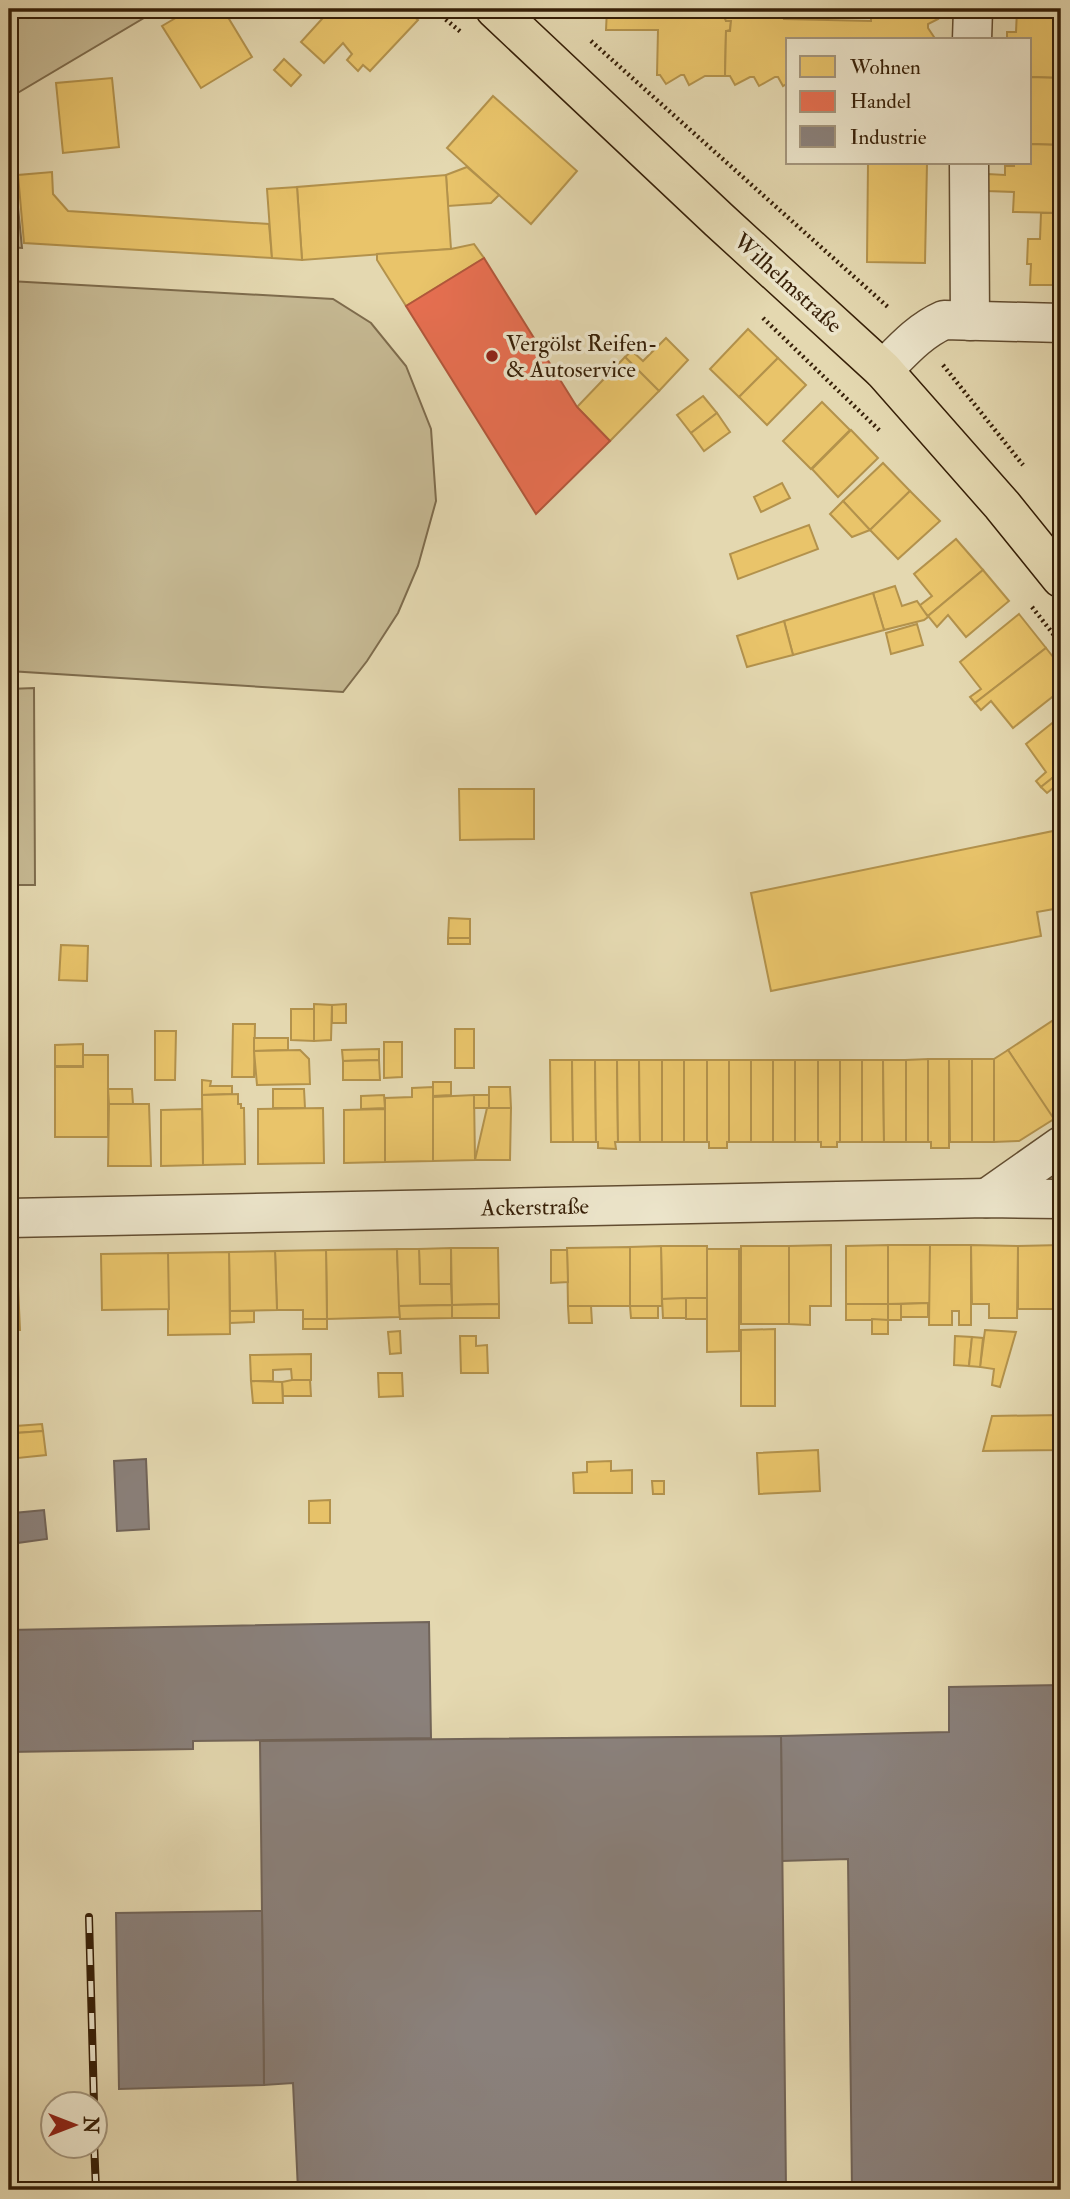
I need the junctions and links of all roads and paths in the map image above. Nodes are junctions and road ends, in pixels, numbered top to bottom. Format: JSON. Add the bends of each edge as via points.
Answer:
{"nodes":[{"id":1,"x":433,"y":9,"type":"edge"},
{"id":2,"x":495,"y":9,"type":"edge"},
{"id":3,"x":973,"y":9,"type":"edge"},
{"id":4,"x":582,"y":33,"type":"dead end"},
{"id":5,"x":468,"y":38,"type":"dead end"},
{"id":6,"x":972,"y":38,"type":"edge"},
{"id":7,"x":970,"y":164,"type":"edge"},
{"id":8,"x":762,"y":317,"type":"dead end"},
{"id":9,"x":970,"y":321,"type":"junction"},
{"id":10,"x":1061,"y":323,"type":"edge"},
{"id":11,"x":919,"y":335,"type":"junction"},
{"id":12,"x":883,"y":370,"type":"junction"},
{"id":13,"x":881,"y":432,"type":"dead end"},
{"id":14,"x":1028,"y":470,"type":"dead end"},
{"id":15,"x":1061,"y":578,"type":"edge"},
{"id":16,"x":1026,"y":600,"type":"dead end"},
{"id":17,"x":1061,"y":643,"type":"edge"},
{"id":18,"x":1061,"y":1146,"type":"edge"},
{"id":19,"x":987,"y":1198,"type":"junction"},
{"id":20,"x":1061,"y":1199,"type":"edge"},
{"id":21,"x":9,"y":1218,"type":"edge"}],
"edges":[{"from":1,"to":5,"type":"path"},
{"from":2,"to":12,"type":"main road","name":"Wilhelmstraße"},
{"from":3,"to":6,"type":"street"},
{"from":4,"to":11,"type":"path"},
{"from":7,"to":9,"type":"street"},
{"from":8,"to":13,"type":"path"},
{"from":9,"to":10,"type":"street"},
{"from":9,"to":11,"type":"street","via":[[943,320]]},
{"from":11,"to":12,"type":"street"},
{"from":11,"to":14,"type":"path"},
{"from":12,"to":15,"type":"main road","name":"Wilhelmstraße"},
{"from":16,"to":17,"type":"path"},
{"from":18,"to":19,"type":"street"},
{"from":19,"to":20,"type":"street","name":"Ackerstraße"},
{"from":19,"to":21,"type":"street","name":"Ackerstraße"}]}
